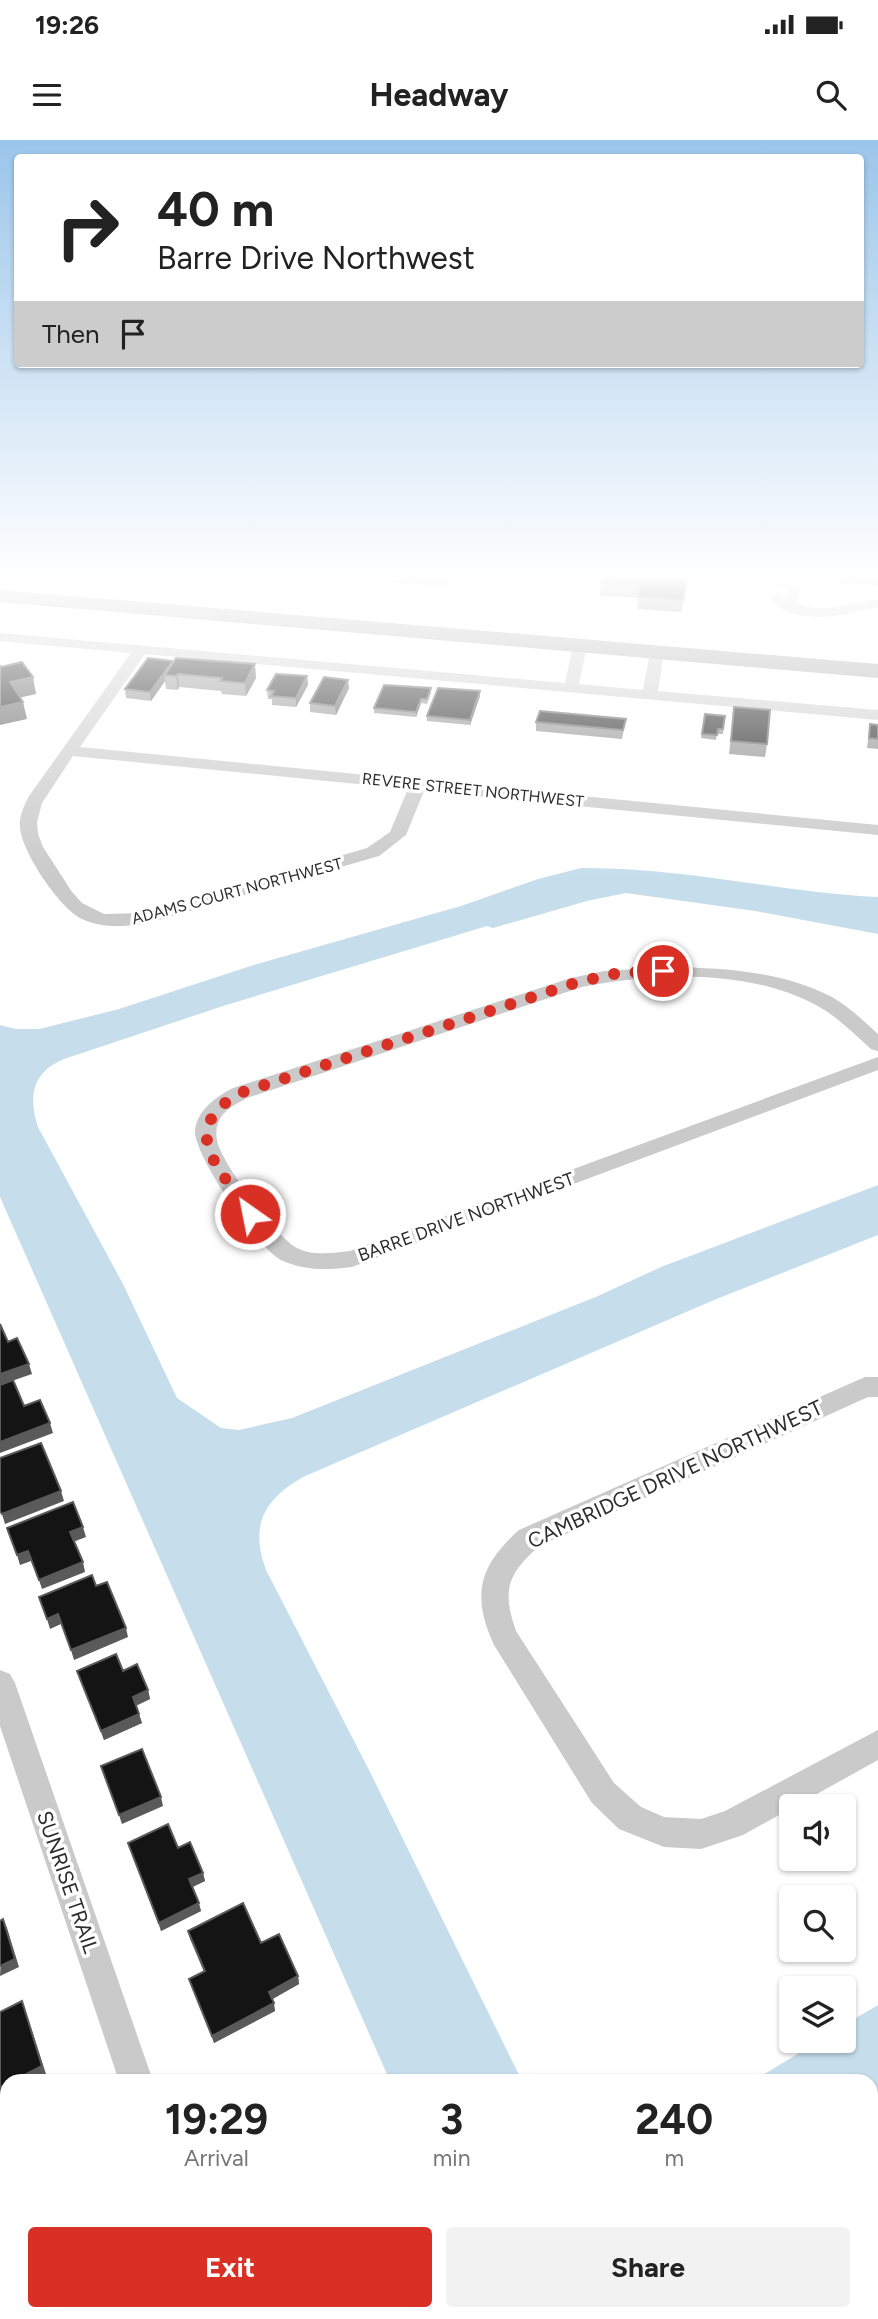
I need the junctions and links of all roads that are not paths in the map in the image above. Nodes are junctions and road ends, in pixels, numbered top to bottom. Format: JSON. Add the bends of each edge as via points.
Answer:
{"nodes":[{"id":1,"x":122,"y":676,"type":"edge"},
{"id":2,"x":435,"y":676,"type":"edge"},
{"id":3,"x":574,"y":676,"type":"edge"},
{"id":4,"x":653,"y":676,"type":"edge"},
{"id":5,"x":571,"y":688,"type":"junction"},
{"id":6,"x":650,"y":694,"type":"junction"},
{"id":7,"x":878,"y":715,"type":"edge"},
{"id":8,"x":69,"y":751,"type":"junction"},
{"id":9,"x":418,"y":785,"type":"junction"},
{"id":10,"x":878,"y":830,"type":"edge"},
{"id":11,"x":878,"y":1045,"type":"edge"},
{"id":12,"x":878,"y":1063,"type":"edge"},
{"id":13,"x":878,"y":1387,"type":"edge"},
{"id":14,"x":0,"y":1683,"type":"edge"},
{"id":15,"x":878,"y":1744,"type":"edge"},
{"id":16,"x":133,"y":2074,"type":"edge"}],
"edges":[{"from":1,"to":8,"type":"street","name":"ADAMS COURT NORTHWEST"},
{"from":2,"to":5,"type":"street"},
{"from":3,"to":5,"type":"street"},
{"from":4,"to":6,"type":"street"},
{"from":5,"to":6,"type":"street"},
{"from":6,"to":7,"type":"street"},
{"from":8,"to":9,"type":"street","name":"REVERE STREET NORTHWEST"},
{"from":8,"to":9,"type":"street","name":"ADAMS COURT NORTHWEST","via":[[31,806],[29,837],[73,907],[104,921],[145,918],[373,852],[397,835]]},
{"from":9,"to":10,"type":"street","name":"REVERE STREET NORTHWEST"},
{"from":11,"to":12,"type":"street","name":"BARRE DRIVE NORTHWEST","via":[[824,1000],[785,985],[686,972],[619,973],[578,982],[240,1093],[221,1104],[209,1118],[204,1135],[209,1150],[278,1250],[325,1263],[352,1259]]},
{"from":13,"to":15,"type":"street","name":"CAMBRIDGE DRIVE NORTHWEST","via":[[864,1387],[529,1538],[507,1556],[494,1581],[493,1609],[504,1636],[603,1793],[630,1818],[664,1832],[701,1834],[733,1824]]},
{"from":14,"to":16,"type":"street","name":"SUNRISE TRAIL"}]}
